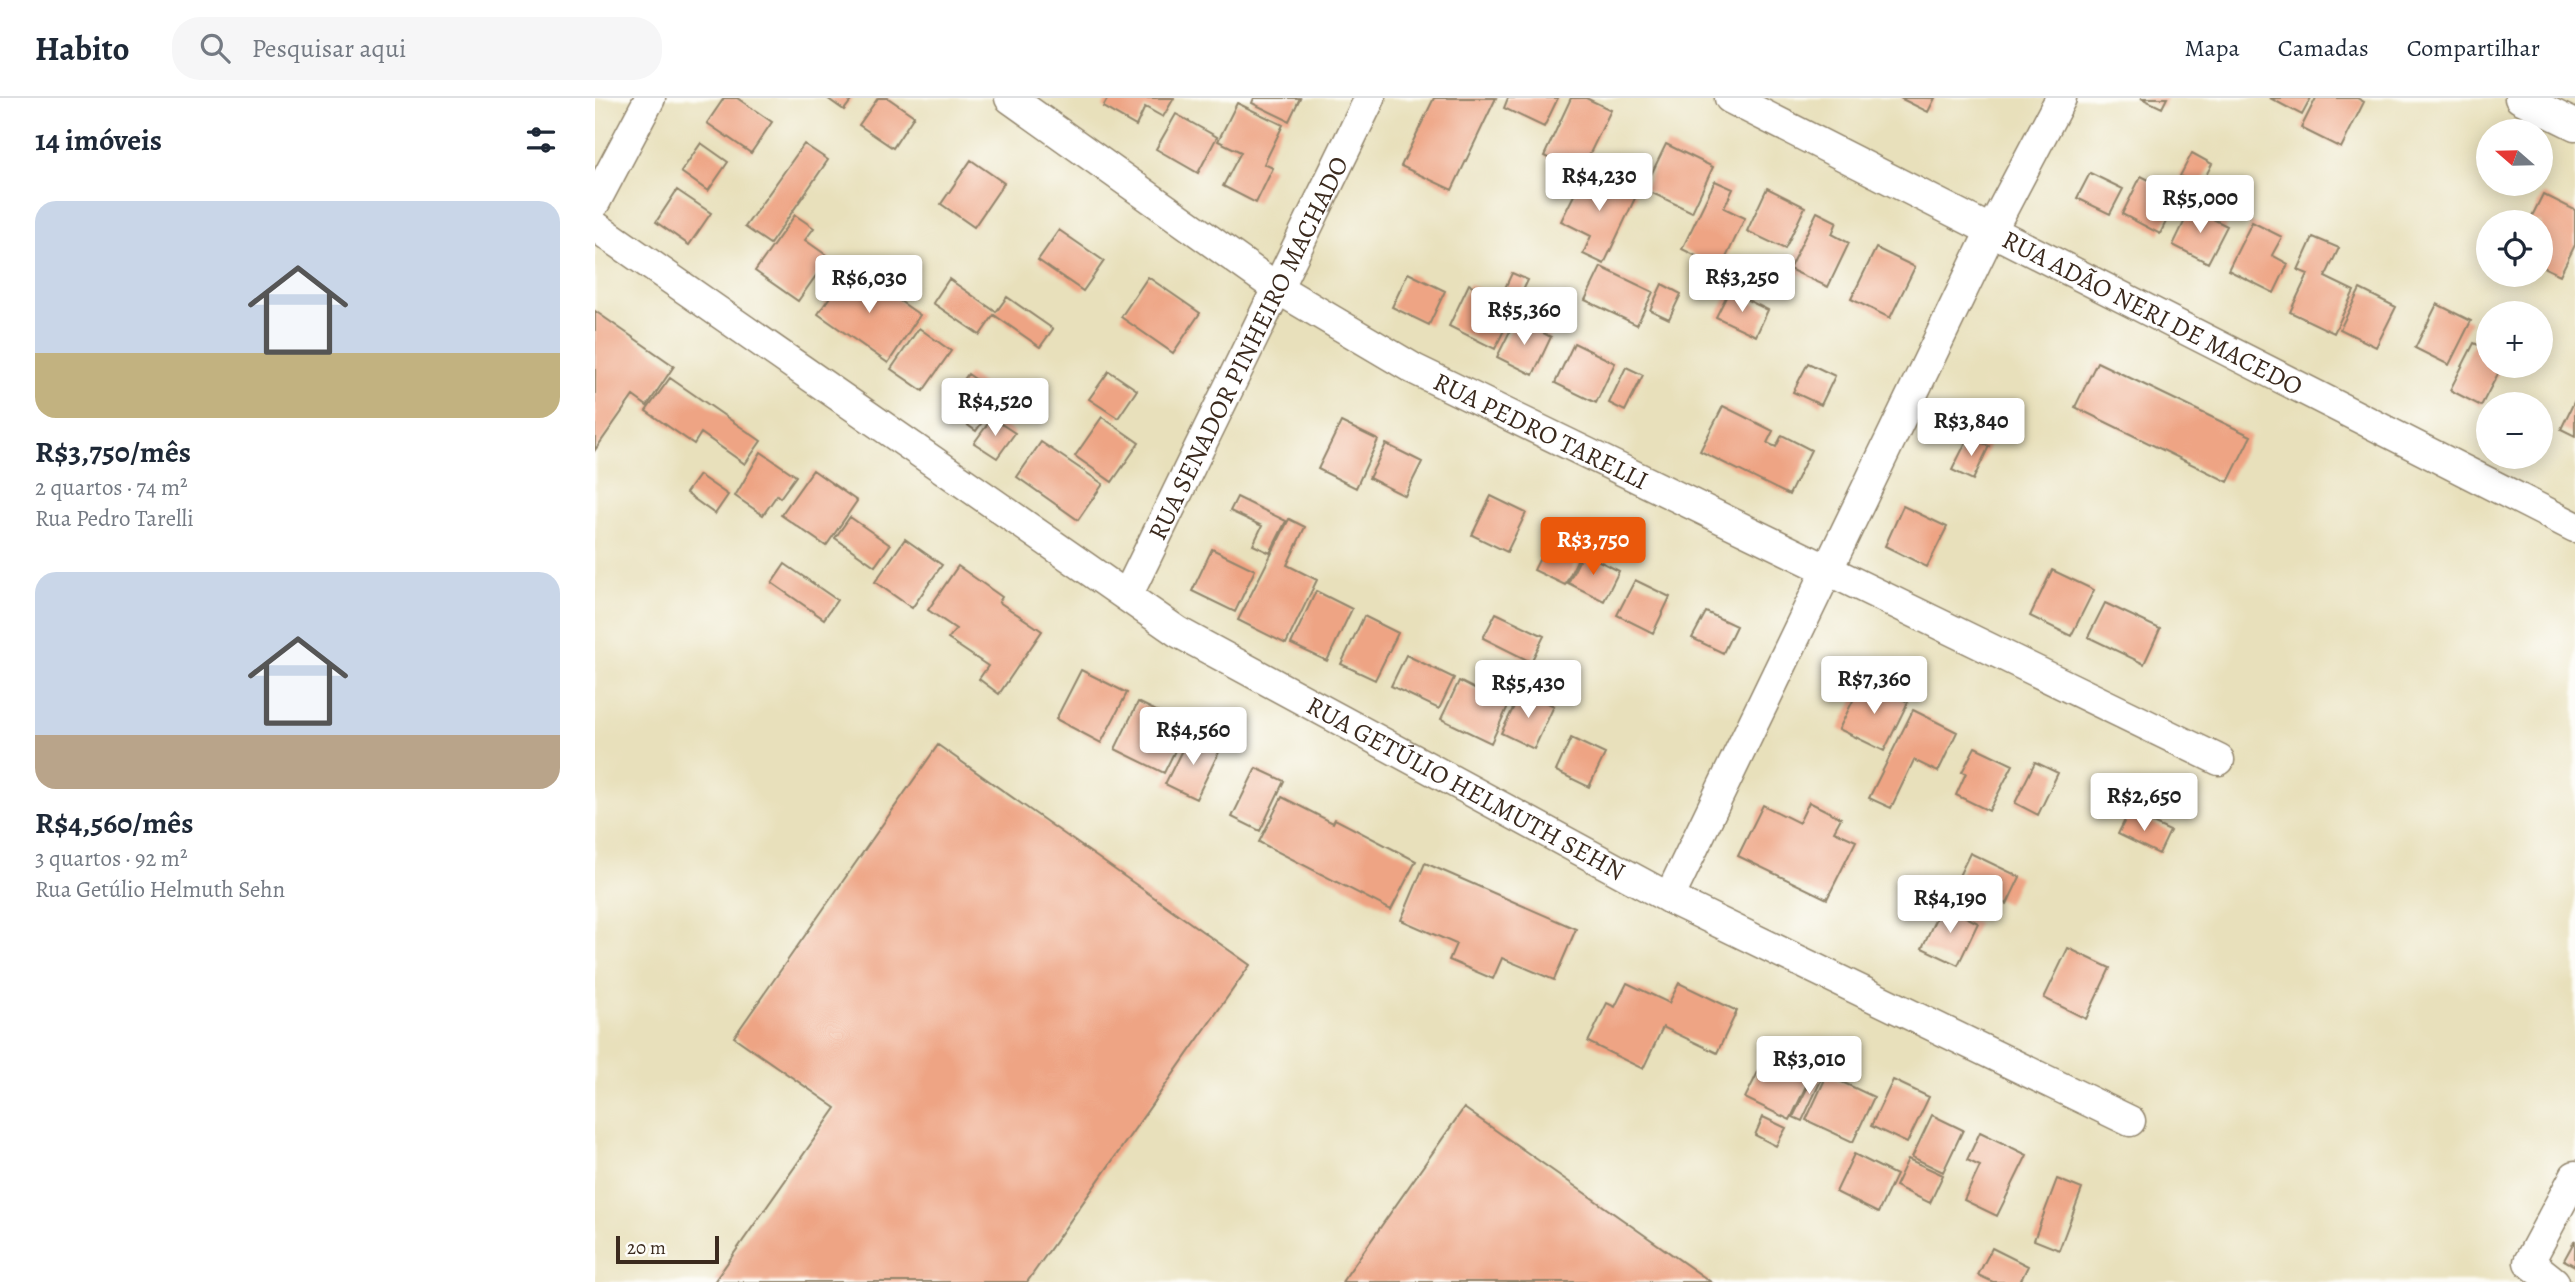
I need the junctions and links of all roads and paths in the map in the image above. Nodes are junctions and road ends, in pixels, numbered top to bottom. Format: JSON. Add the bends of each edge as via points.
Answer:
{"nodes":[{"id":1,"x":650,"y":98,"type":"edge"},
{"id":2,"x":1010,"y":98,"type":"edge"},
{"id":3,"x":1370,"y":98,"type":"edge"},
{"id":4,"x":1730,"y":98,"type":"edge"},
{"id":5,"x":2061,"y":98,"type":"edge"},
{"id":6,"x":2520,"y":98,"type":"edge"},
{"id":7,"x":2575,"y":125,"type":"edge"},
{"id":8,"x":595,"y":202,"type":"edge"},
{"id":9,"x":595,"y":226,"type":"edge"},
{"id":10,"x":1991,"y":230,"type":"junction"},
{"id":11,"x":1277,"y":288,"type":"junction"},
{"id":12,"x":2575,"y":527,"type":"edge"},
{"id":13,"x":1826,"y":571,"type":"junction"},
{"id":14,"x":1127,"y":596,"type":"junction"},
{"id":15,"x":2219,"y":760,"type":"dead end"},
{"id":16,"x":1669,"y":898,"type":"junction"},
{"id":17,"x":2130,"y":1121,"type":"dead end"},
{"id":18,"x":2575,"y":1176,"type":"edge"},
{"id":19,"x":2554,"y":1282,"type":"edge"}],
"edges":[{"from":1,"to":8,"type":"street"},
{"from":2,"to":11,"type":"street","name":"RUA PEDRO TARELLI"},
{"from":3,"to":11,"type":"street","name":"RUA SENADOR PINHEIRO MACHADO"},
{"from":4,"to":10,"type":"street","name":"RUA ADÃO NERI DE MACEDO"},
{"from":5,"to":10,"type":"street"},
{"from":6,"to":7,"type":"street"},
{"from":9,"to":14,"type":"street","name":"RUA GETÚLIO HELMUTH SEHN"},
{"from":10,"to":12,"type":"street","name":"RUA ADÃO NERI DE MACEDO"},
{"from":10,"to":13,"type":"street"},
{"from":11,"to":13,"type":"street","name":"RUA PEDRO TARELLI","via":[[1414,369]]},
{"from":11,"to":14,"type":"street","name":"RUA SENADOR PINHEIRO MACHADO"},
{"from":13,"to":15,"type":"street","name":"RUA PEDRO TARELLI"},
{"from":13,"to":16,"type":"street"},
{"from":14,"to":16,"type":"street","name":"RUA GETÚLIO HELMUTH SEHN","via":[[1178,632]]},
{"from":16,"to":17,"type":"street","name":"RUA GETÚLIO HELMUTH SEHN"},
{"from":18,"to":19,"type":"street","via":[[2529,1262]]}]}
